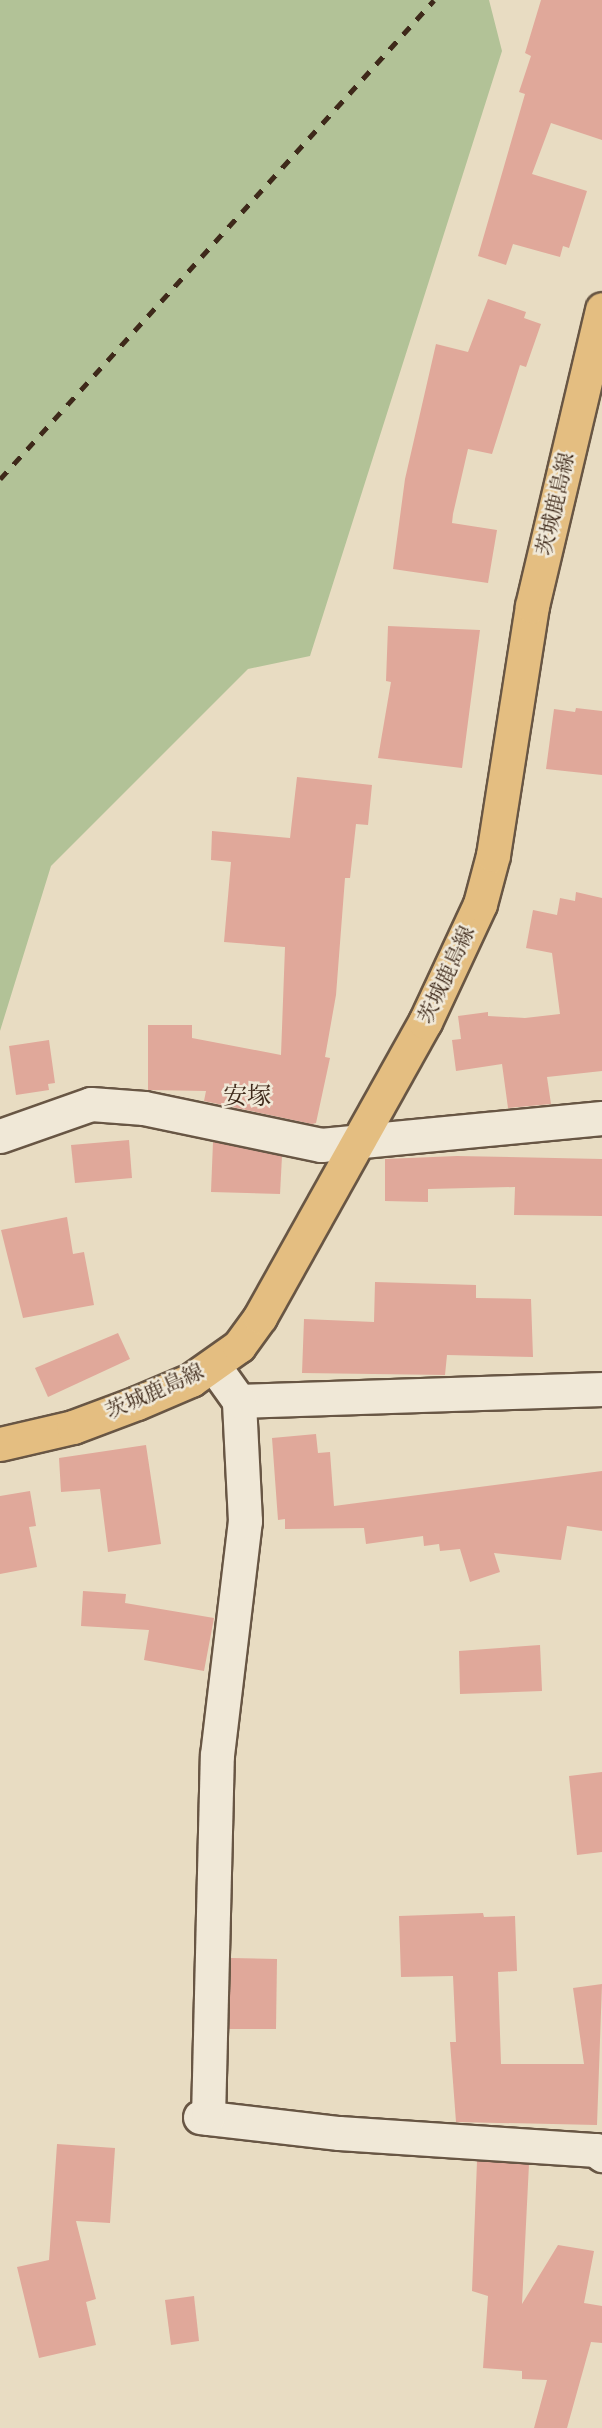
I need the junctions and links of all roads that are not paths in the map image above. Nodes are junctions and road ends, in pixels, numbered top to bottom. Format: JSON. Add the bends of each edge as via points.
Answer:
{"nodes":[{"id":1,"x":602,"y":309,"type":"edge"},
{"id":2,"x":602,"y":1118,"type":"edge"},
{"id":3,"x":0,"y":1136,"type":"edge"},
{"id":4,"x":358,"y":1142,"type":"junction"},
{"id":5,"x":213,"y":1366,"type":"junction"},
{"id":6,"x":602,"y":1389,"type":"edge"},
{"id":7,"x":239,"y":1401,"type":"junction"},
{"id":8,"x":0,"y":1444,"type":"edge"},
{"id":9,"x":602,"y":2155,"type":"edge"}],
"edges":[{"from":1,"to":4,"type":"main road","name":"茨城鹿島線","via":[[532,606],[504,797],[480,904],[425,1022]]},
{"from":2,"to":4,"type":"street"},
{"from":3,"to":4,"type":"street","via":[[91,1104],[144,1108],[321,1145]]},
{"from":4,"to":5,"type":"main road","name":"茨城鹿島線","via":[[260,1317],[239,1346]]},
{"from":5,"to":7,"type":"street"},
{"from":5,"to":8,"type":"main road","name":"茨城鹿島線","via":[[190,1380],[73,1427]]},
{"from":6,"to":7,"type":"street"},
{"from":7,"to":9,"type":"street","via":[[245,1521],[217,1755],[204,2118],[339,2133],[596,2150]]}]}
